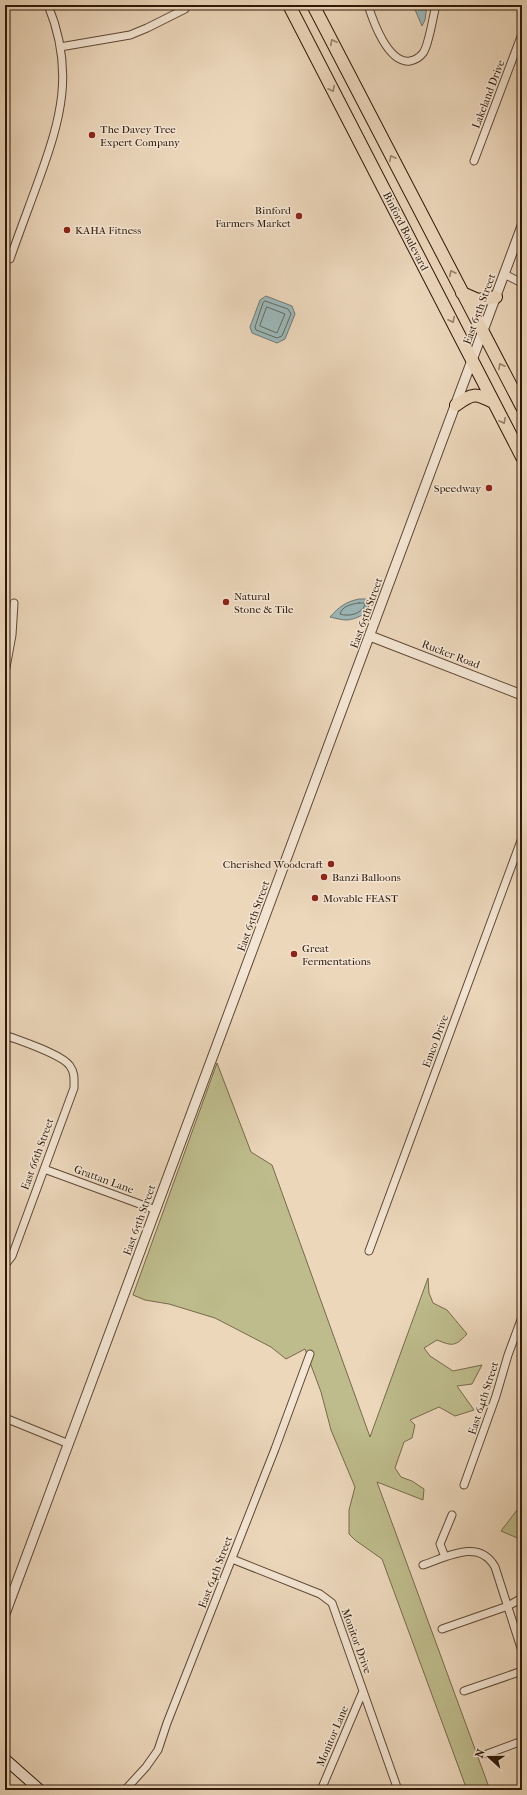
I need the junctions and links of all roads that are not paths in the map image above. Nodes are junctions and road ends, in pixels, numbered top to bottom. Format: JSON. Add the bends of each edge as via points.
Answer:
{"nodes":[{"id":1,"x":48,"y":5,"type":"edge"},
{"id":2,"x":289,"y":5,"type":"edge"},
{"id":3,"x":313,"y":5,"type":"edge"},
{"id":4,"x":368,"y":5,"type":"edge"},
{"id":5,"x":436,"y":5,"type":"edge"},
{"id":6,"x":186,"y":9,"type":"dead end"},
{"id":7,"x":522,"y":34,"type":"edge"},
{"id":8,"x":60,"y":47,"type":"junction"},
{"id":9,"x":474,"y":161,"type":"dead end"},
{"id":10,"x":522,"y":226,"type":"edge"},
{"id":11,"x":10,"y":259,"type":"dead end"},
{"id":12,"x":504,"y":274,"type":"junction"},
{"id":13,"x":522,"y":283,"type":"edge"},
{"id":14,"x":462,"y":294,"type":"junction"},
{"id":15,"x":496,"y":297,"type":"junction"},
{"id":16,"x":482,"y":333,"type":"junction"},
{"id":17,"x":473,"y":362,"type":"junction"},
{"id":18,"x":493,"y":402,"type":"junction"},
{"id":19,"x":456,"y":405,"type":"junction"},
{"id":20,"x":522,"y":407,"type":"edge"},
{"id":21,"x":522,"y":458,"type":"edge"},
{"id":22,"x":14,"y":603,"type":"dead end"},
{"id":23,"x":370,"y":636,"type":"junction"},
{"id":24,"x":5,"y":673,"type":"edge"},
{"id":25,"x":522,"y":695,"type":"edge"},
{"id":26,"x":522,"y":838,"type":"edge"},
{"id":27,"x":5,"y":1035,"type":"edge"},
{"id":28,"x":44,"y":1168,"type":"junction"},
{"id":29,"x":156,"y":1210,"type":"junction"},
{"id":30,"x":369,"y":1252,"type":"dead end"},
{"id":31,"x":5,"y":1265,"type":"edge"},
{"id":32,"x":522,"y":1317,"type":"edge"},
{"id":33,"x":310,"y":1354,"type":"dead end"},
{"id":34,"x":5,"y":1418,"type":"edge"},
{"id":35,"x":69,"y":1444,"type":"junction"},
{"id":36,"x":464,"y":1485,"type":"dead end"},
{"id":37,"x":452,"y":1515,"type":"dead end"},
{"id":38,"x":445,"y":1557,"type":"junction"},
{"id":39,"x":232,"y":1559,"type":"junction"},
{"id":40,"x":423,"y":1565,"type":"dead end"},
{"id":41,"x":522,"y":1598,"type":"edge"},
{"id":42,"x":508,"y":1606,"type":"junction"},
{"id":43,"x":5,"y":1614,"type":"edge"},
{"id":44,"x":442,"y":1629,"type":"dead end"},
{"id":45,"x":522,"y":1651,"type":"edge"},
{"id":46,"x":522,"y":1671,"type":"edge"},
{"id":47,"x":363,"y":1691,"type":"junction"},
{"id":48,"x":464,"y":1692,"type":"dead end"},
{"id":49,"x":522,"y":1741,"type":"edge"},
{"id":50,"x":487,"y":1754,"type":"dead end"},
{"id":51,"x":5,"y":1759,"type":"edge"},
{"id":52,"x":40,"y":1790,"type":"edge"},
{"id":53,"x":126,"y":1790,"type":"edge"},
{"id":54,"x":321,"y":1790,"type":"edge"},
{"id":55,"x":398,"y":1790,"type":"edge"}],
"edges":[{"from":1,"to":8,"type":"street"},
{"from":2,"to":17,"type":"main road","name":"Binford Boulevard","one_way":true},
{"from":14,"to":3,"type":"main road","name":"Binford Boulevard","one_way":true},
{"from":4,"to":5,"type":"street","via":[[379,33],[393,55],[405,61],[418,58],[426,49]]},
{"from":6,"to":8,"type":"street","via":[[130,35]]},
{"from":7,"to":9,"type":"street","name":"Lakeland Drive"},
{"from":8,"to":11,"type":"street","via":[[63,67],[58,121]]},
{"from":10,"to":12,"type":"street","name":"East 65th Street"},
{"from":12,"to":13,"type":"street"},
{"from":12,"to":15,"type":"street","name":"East 65th Street"},
{"from":14,"to":15,"type":"main road","via":[[478,300]]},
{"from":14,"to":16,"type":"main road","name":"Binford Boulevard"},
{"from":15,"to":16,"type":"street","name":"East 65th Street"},
{"from":16,"to":17,"type":"street","name":"East 65th Street"},
{"from":20,"to":16,"type":"main road","name":"Binford Boulevard","one_way":true},
{"from":17,"to":18,"type":"main road","name":"Binford Boulevard"},
{"from":17,"to":19,"type":"street","name":"East 65th Street"},
{"from":18,"to":19,"type":"main road","via":[[474,395]]},
{"from":18,"to":21,"type":"main road","name":"Binford Boulevard","one_way":true},
{"from":19,"to":23,"type":"street","name":"East 65th Street"},
{"from":22,"to":24,"type":"street","via":[[12,635]]},
{"from":23,"to":25,"type":"street","name":"Rucker Road"},
{"from":23,"to":29,"type":"street","name":"East 65th Street"},
{"from":26,"to":30,"type":"street","name":"Emco Drive"},
{"from":27,"to":28,"type":"street","name":"East 66th Street","via":[[60,1057],[73,1070],[74,1088]]},
{"from":28,"to":29,"type":"street","name":"Grattan Lane"},
{"from":28,"to":31,"type":"street","name":"East 66th Street","via":[[10,1259]]},
{"from":29,"to":35,"type":"street","name":"East 65th Street"},
{"from":32,"to":36,"type":"street","name":"East 64th Street"},
{"from":33,"to":39,"type":"street","name":"East 64th Street"},
{"from":34,"to":35,"type":"street"},
{"from":35,"to":43,"type":"street","name":"East 65th Street"},
{"from":37,"to":38,"type":"street","via":[[440,1544]]},
{"from":38,"to":40,"type":"street"},
{"from":38,"to":42,"type":"street","via":[[469,1551],[486,1556],[495,1568]]},
{"from":39,"to":47,"type":"street","name":"Monitor Drive","via":[[322,1594],[328,1599]]},
{"from":39,"to":53,"type":"street","name":"East 64th Street","via":[[160,1746]]},
{"from":41,"to":42,"type":"street"},
{"from":42,"to":44,"type":"street"},
{"from":42,"to":45,"type":"street"},
{"from":46,"to":48,"type":"street"},
{"from":47,"to":54,"type":"street","name":"Monitor Lane"},
{"from":47,"to":55,"type":"street","name":"Monitor Drive"},
{"from":49,"to":50,"type":"street"},
{"from":51,"to":52,"type":"main road"}]}
